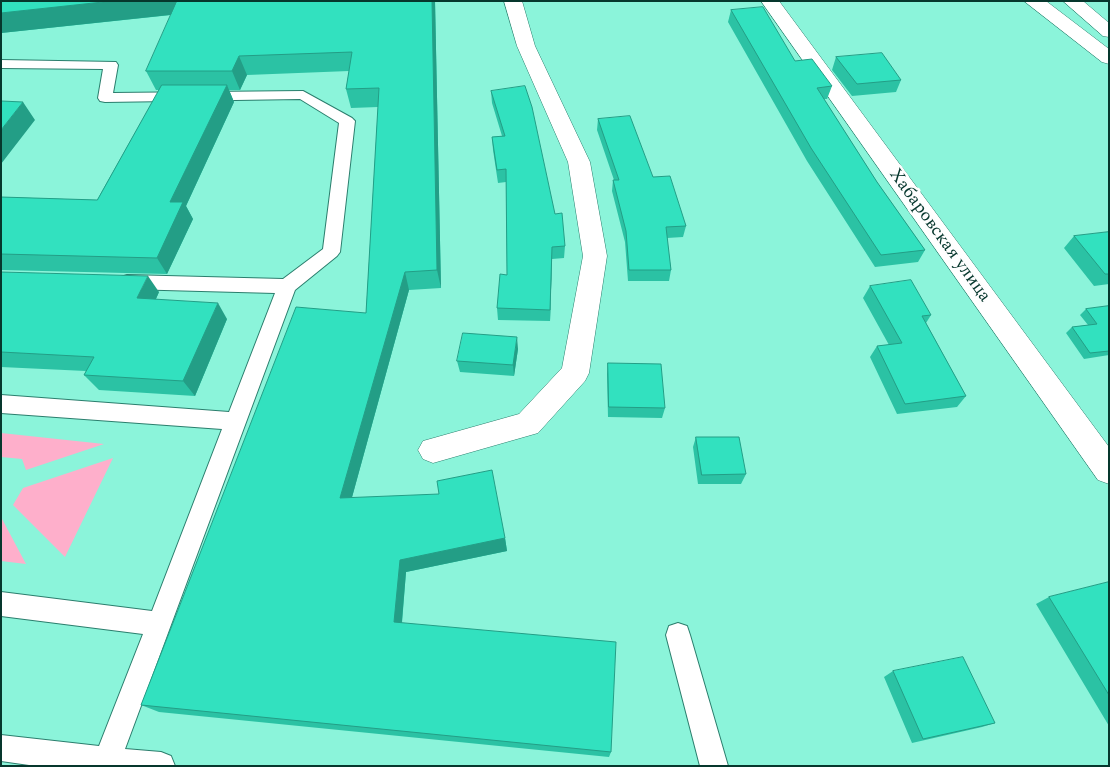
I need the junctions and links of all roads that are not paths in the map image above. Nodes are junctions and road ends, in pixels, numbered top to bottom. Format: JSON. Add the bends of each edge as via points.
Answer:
{"nodes":[{"id":1,"x":513,"y":1,"type":"edge"},
{"id":2,"x":770,"y":1,"type":"edge"},
{"id":3,"x":1033,"y":1,"type":"edge"},
{"id":4,"x":1072,"y":1,"type":"edge"},
{"id":5,"x":1109,"y":32,"type":"edge"},
{"id":6,"x":1109,"y":58,"type":"edge"},
{"id":7,"x":1,"y":64,"type":"edge"},
{"id":8,"x":107,"y":281,"type":"edge"},
{"id":9,"x":287,"y":286,"type":"junction"},
{"id":10,"x":1,"y":404,"type":"edge"},
{"id":11,"x":236,"y":421,"type":"junction"},
{"id":12,"x":433,"y":450,"type":"dead end"},
{"id":13,"x":1109,"y":471,"type":"edge"},
{"id":14,"x":1,"y":604,"type":"edge"},
{"id":15,"x":159,"y":624,"type":"junction"},
{"id":16,"x":678,"y":635,"type":"dead end"},
{"id":17,"x":1,"y":748,"type":"edge"},
{"id":18,"x":106,"y":763,"type":"edge"},
{"id":19,"x":161,"y":766,"type":"edge"},
{"id":20,"x":714,"y":766,"type":"edge"}],
"edges":[{"from":1,"to":12,"type":"street","via":[[526,46],[579,162],[595,256],[575,373],[528,424]]},
{"from":2,"to":13,"type":"street","name":"Хабаровская улица"},
{"from":3,"to":6,"type":"street"},
{"from":4,"to":5,"type":"street"},
{"from":7,"to":9,"type":"lane","via":[[111,64],[105,98],[303,95],[346,121],[331,252]]},
{"from":8,"to":9,"type":"lane"},
{"from":9,"to":11,"type":"lane"},
{"from":10,"to":11,"type":"lane"},
{"from":11,"to":15,"type":"lane"},
{"from":14,"to":15,"type":"lane"},
{"from":15,"to":18,"type":"lane"},
{"from":16,"to":20,"type":"lane"},
{"from":17,"to":18,"type":"lane"},
{"from":18,"to":19,"type":"lane"}]}
